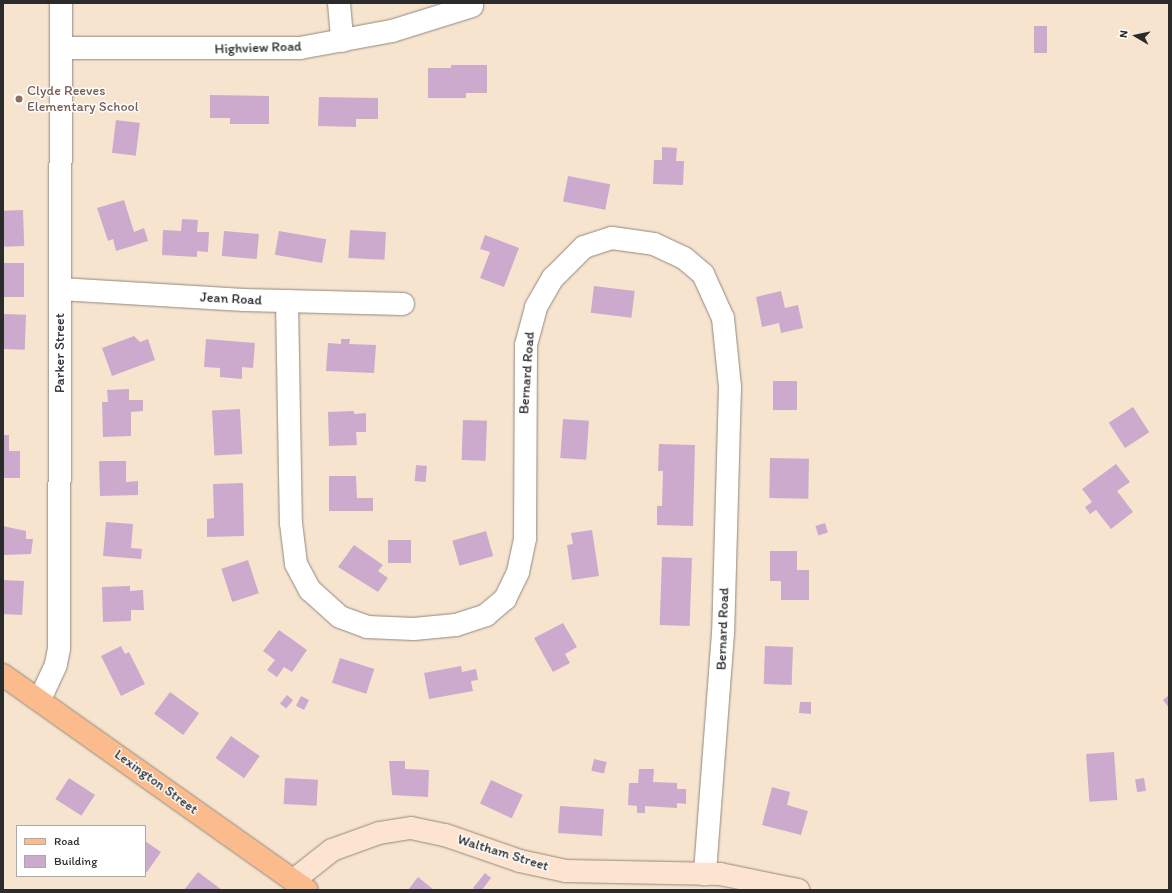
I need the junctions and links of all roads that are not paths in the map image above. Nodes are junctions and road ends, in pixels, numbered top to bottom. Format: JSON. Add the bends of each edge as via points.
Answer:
{"nodes":[{"id":1,"x":61,"y":3,"type":"edge"},
{"id":2,"x":339,"y":3,"type":"edge"},
{"id":3,"x":472,"y":6,"type":"dead end"},
{"id":4,"x":342,"y":41,"type":"junction"},
{"id":5,"x":63,"y":48,"type":"junction"},
{"id":6,"x":60,"y":289,"type":"junction"},
{"id":7,"x":287,"y":301,"type":"junction"},
{"id":8,"x":403,"y":304,"type":"dead end"},
{"id":9,"x":3,"y":675,"type":"edge"},
{"id":10,"x":40,"y":699,"type":"junction"},
{"id":11,"x":705,"y":874,"type":"junction"},
{"id":12,"x":301,"y":885,"type":"edge"},
{"id":13,"x":798,"y":890,"type":"edge"}],
"edges":[{"from":1,"to":5,"type":"street","name":"Parker Street"},
{"from":2,"to":4,"type":"street"},
{"from":3,"to":4,"type":"street","name":"Highview Road","via":[[411,26]]},
{"from":4,"to":5,"type":"street","name":"Highview Road","via":[[276,50]]},
{"from":5,"to":6,"type":"street","name":"Parker Street"},
{"from":6,"to":7,"type":"street","name":"Jean Road"},
{"from":6,"to":10,"type":"street","name":"Parker Street","via":[[59,648],[56,664]]},
{"from":7,"to":8,"type":"street","name":"Jean Road"},
{"from":7,"to":11,"type":"street","name":"Bernard Road","via":[[291,523],[296,564],[310,590],[340,616],[368,627],[414,629],[456,625],[486,614],[505,599],[518,572],[525,538],[526,345],[536,307],[552,278],[584,247],[612,238],[654,244],[684,258],[703,274],[723,318],[730,387],[723,640]]},
{"from":9,"to":10,"type":"main road","name":"Lexington Street"},
{"from":10,"to":12,"type":"main road","name":"Lexington Street"},
{"from":11,"to":12,"type":"street","name":"Waltham Street","via":[[566,871],[520,862],[445,835],[411,828],[379,833],[332,850]]},
{"from":11,"to":13,"type":"street","name":"Waltham Street","via":[[755,879]]}]}
